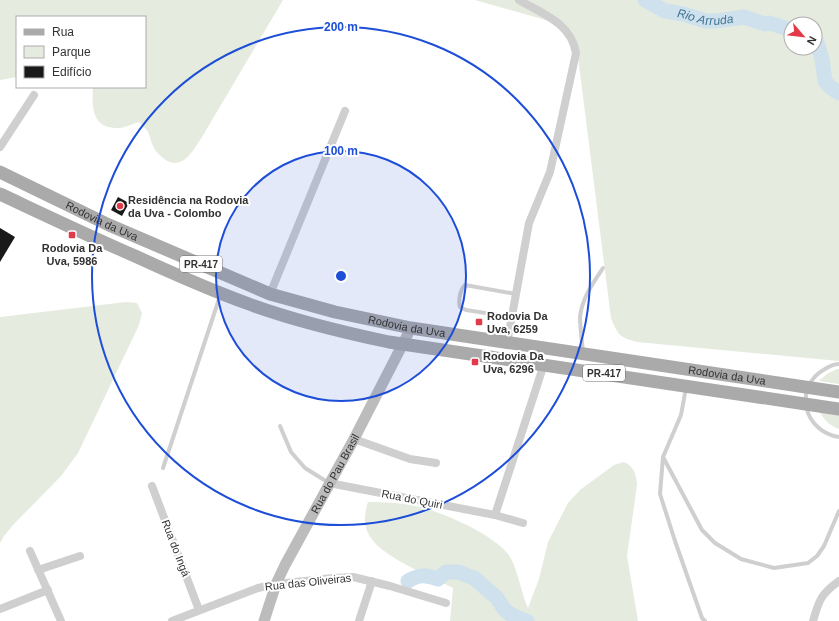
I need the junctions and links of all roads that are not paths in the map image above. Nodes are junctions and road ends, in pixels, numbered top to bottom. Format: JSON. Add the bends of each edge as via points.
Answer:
{"nodes":[{"id":1,"x":519,"y":0,"type":"edge"},
{"id":2,"x":34,"y":95,"type":"dead end"},
{"id":3,"x":345,"y":111,"type":"dead end"},
{"id":4,"x":0,"y":147,"type":"edge"},
{"id":5,"x":0,"y":172,"type":"edge"},
{"id":6,"x":0,"y":194,"type":"edge"},
{"id":7,"x":603,"y":268,"type":"dead end"},
{"id":8,"x":221,"y":294,"type":"junction"},
{"id":9,"x":270,"y":294,"type":"junction"},
{"id":10,"x":516,"y":294,"type":"junction"},
{"id":11,"x":512,"y":317,"type":"junction"},
{"id":12,"x":411,"y":328,"type":"junction"},
{"id":13,"x":404,"y":343,"type":"junction"},
{"id":14,"x":507,"y":343,"type":"junction"},
{"id":15,"x":583,"y":354,"type":"junction"},
{"id":16,"x":544,"y":364,"type":"junction"},
{"id":17,"x":839,"y":364,"type":"edge"},
{"id":18,"x":686,"y":385,"type":"junction"},
{"id":19,"x":807,"y":388,"type":"junction"},
{"id":20,"x":839,"y":392,"type":"edge"},
{"id":21,"x":804,"y":403,"type":"junction"},
{"id":22,"x":839,"y":409,"type":"edge"},
{"id":23,"x":280,"y":426,"type":"dead end"},
{"id":24,"x":839,"y":438,"type":"edge"},
{"id":25,"x":354,"y":439,"type":"junction"},
{"id":26,"x":663,"y":456,"type":"junction"},
{"id":27,"x":436,"y":463,"type":"dead end"},
{"id":28,"x":163,"y":468,"type":"dead end"},
{"id":29,"x":329,"y":484,"type":"junction"},
{"id":30,"x":152,"y":486,"type":"dead end"},
{"id":31,"x":839,"y":511,"type":"edge"},
{"id":32,"x":495,"y":515,"type":"junction"},
{"id":33,"x":523,"y":523,"type":"dead end"},
{"id":34,"x":30,"y":550,"type":"dead end"},
{"id":35,"x":80,"y":556,"type":"dead end"},
{"id":36,"x":38,"y":570,"type":"junction"},
{"id":37,"x":372,"y":581,"type":"junction"},
{"id":38,"x":839,"y":581,"type":"edge"},
{"id":39,"x":276,"y":584,"type":"junction"},
{"id":40,"x":48,"y":590,"type":"junction"},
{"id":41,"x":446,"y":603,"type":"dead end"},
{"id":42,"x":0,"y":609,"type":"edge"},
{"id":43,"x":199,"y":610,"type":"junction"},
{"id":44,"x":61,"y":621,"type":"edge"},
{"id":45,"x":172,"y":621,"type":"edge"},
{"id":46,"x":264,"y":621,"type":"edge"},
{"id":47,"x":359,"y":621,"type":"edge"},
{"id":48,"x":705,"y":621,"type":"edge"},
{"id":49,"x":813,"y":621,"type":"edge"}],
"edges":[{"from":1,"to":10,"type":"street","via":[[566,30],[574,43],[576,54],[550,172],[529,223]]},
{"from":2,"to":4,"type":"street"},
{"from":3,"to":9,"type":"street"},
{"from":5,"to":9,"type":"main road","name":"Rodovia da Uva","number":"PR-417","via":[[109,225]]},
{"from":6,"to":8,"type":"main road","name":"Rodovia da Uva","number":"PR-417"},
{"from":7,"to":15,"type":"lane","via":[[582,304],[580,318]]},
{"from":8,"to":13,"type":"main road","name":"Rodovia da Uva","number":"PR-417","via":[[303,322],[389,342]]},
{"from":8,"to":28,"type":"lane"},
{"from":9,"to":12,"type":"main road","name":"Rodovia da Uva","number":"PR-417","via":[[335,312]]},
{"from":10,"to":11,"type":"street"},
{"from":10,"to":11,"type":"lane","via":[[465,285],[458,303],[466,310]]},
{"from":11,"to":14,"type":"street"},
{"from":12,"to":13,"type":"street","name":"Rua do Pau Brasil"},
{"from":12,"to":14,"type":"main road","name":"Rodovia da Uva","number":"PR-417"},
{"from":13,"to":16,"type":"main road","name":"Rodovia da Uva","number":"PR-417"},
{"from":13,"to":25,"type":"street","name":"Rua do Pau Brasil"},
{"from":14,"to":15,"type":"main road","name":"Rodovia da Uva","number":"PR-417"},
{"from":15,"to":19,"type":"main road","name":"Rodovia da Uva","number":"PR-417"},
{"from":16,"to":18,"type":"main road","name":"Rodovia da Uva","number":"PR-417"},
{"from":16,"to":32,"type":"street"},
{"from":17,"to":19,"type":"lane","via":[[818,373]]},
{"from":18,"to":21,"type":"main road","name":"Rodovia da Uva","number":"PR-417"},
{"from":18,"to":26,"type":"lane","via":[[681,415]]},
{"from":19,"to":20,"type":"main road","name":"Rodovia da Uva","number":"PR-417"},
{"from":19,"to":21,"type":"lane"},
{"from":21,"to":22,"type":"main road","name":"Rodovia da Uva","number":"PR-417"},
{"from":21,"to":24,"type":"lane","via":[[810,418],[820,429]]},
{"from":23,"to":29,"type":"lane","via":[[291,452],[305,468]]},
{"from":25,"to":27,"type":"street","via":[[410,458]]},
{"from":25,"to":29,"type":"street","name":"Rua do Pau Brasil"},
{"from":26,"to":31,"type":"lane","via":[[702,530],[715,543],[741,559],[774,568],[808,563],[824,546]]},
{"from":26,"to":48,"type":"lane","via":[[660,494]]},
{"from":29,"to":32,"type":"street","name":"Rua do Quiri"},
{"from":29,"to":39,"type":"street","name":"Rua do Pau Brasil"},
{"from":30,"to":43,"type":"street","name":"Rua do Ingá"},
{"from":32,"to":33,"type":"street","name":"Rua do Quiri"},
{"from":34,"to":36,"type":"street"},
{"from":35,"to":36,"type":"street"},
{"from":36,"to":40,"type":"street"},
{"from":37,"to":39,"type":"street","name":"Rua das Oliveiras","via":[[353,577]]},
{"from":37,"to":41,"type":"street","name":"Rua das Oliveiras"},
{"from":37,"to":47,"type":"street"},
{"from":38,"to":49,"type":"street","via":[[822,595]]},
{"from":39,"to":43,"type":"street","name":"Rua das Oliveiras"},
{"from":39,"to":46,"type":"street","name":"Rua do Pau Brasil"},
{"from":40,"to":42,"type":"street"},
{"from":40,"to":44,"type":"street"},
{"from":43,"to":45,"type":"street","name":"Rua das Oliveiras"}]}
